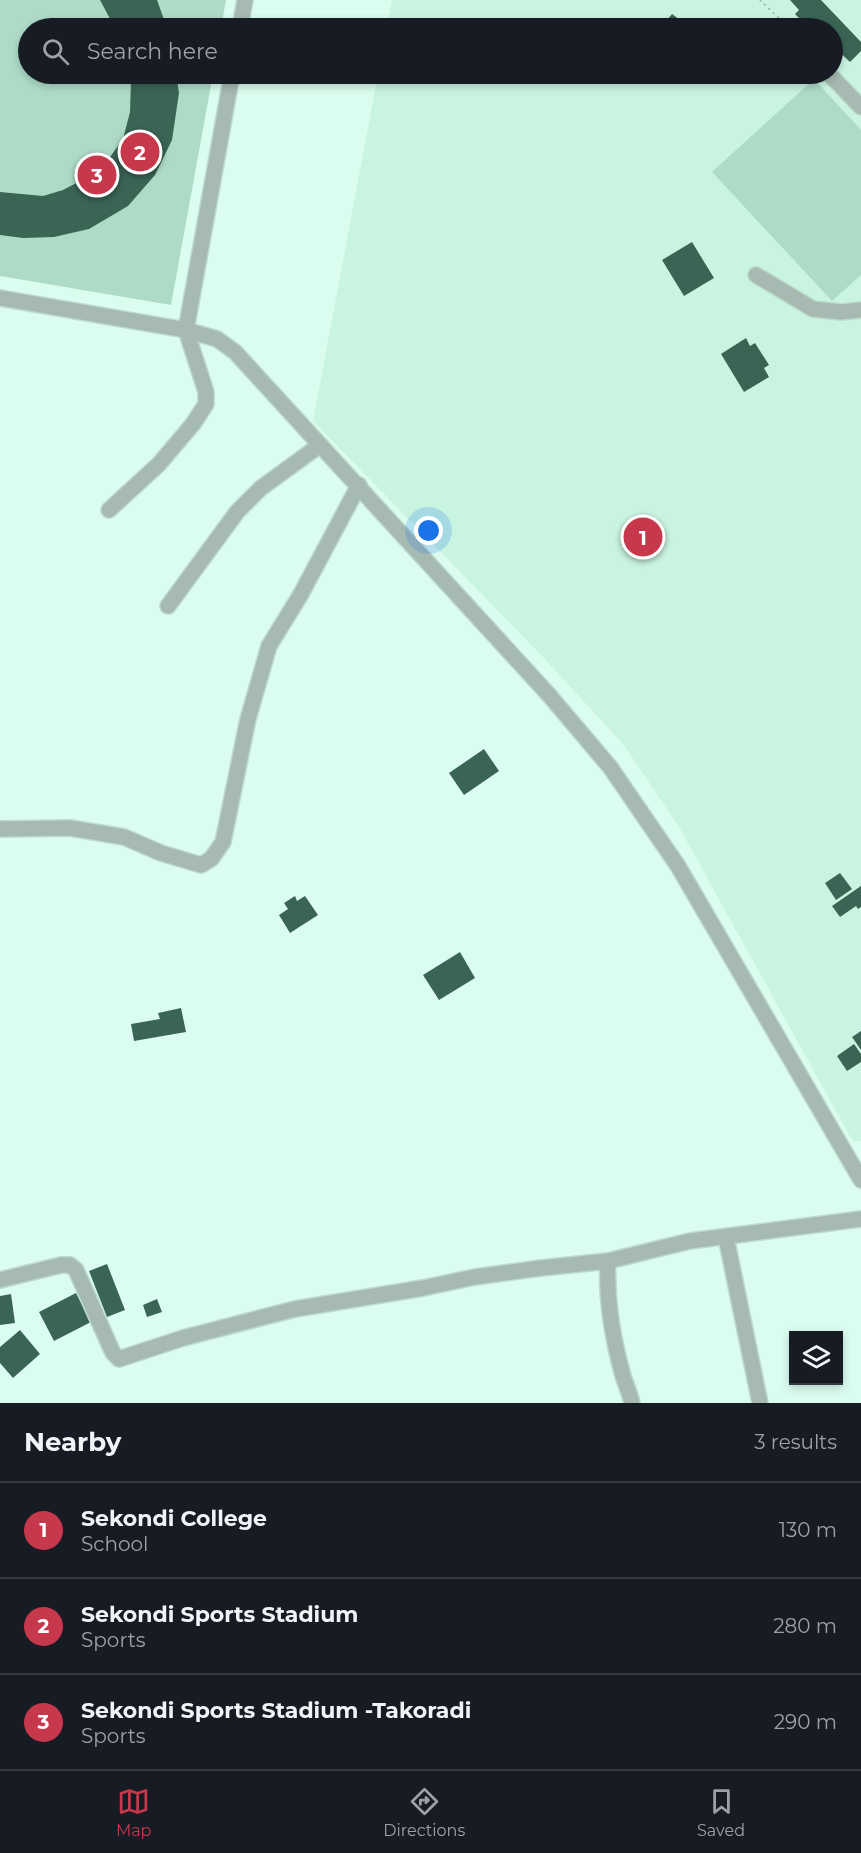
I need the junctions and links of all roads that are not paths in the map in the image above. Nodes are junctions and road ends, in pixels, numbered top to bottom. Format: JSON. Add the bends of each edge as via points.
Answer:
{"nodes":[{"id":1,"x":245,"y":0,"type":"edge"},
{"id":2,"x":242,"y":18,"type":"edge"},
{"id":3,"x":229,"y":84,"type":"edge"},
{"id":4,"x":839,"y":84,"type":"edge"},
{"id":5,"x":861,"y":107,"type":"edge"},
{"id":6,"x":756,"y":274,"type":"dead end"},
{"id":7,"x":0,"y":298,"type":"edge"},
{"id":8,"x":861,"y":310,"type":"edge"},
{"id":9,"x":186,"y":330,"type":"junction"},
{"id":10,"x":320,"y":446,"type":"junction"},
{"id":11,"x":359,"y":485,"type":"junction"},
{"id":12,"x":109,"y":510,"type":"dead end"},
{"id":13,"x":168,"y":606,"type":"dead end"},
{"id":14,"x":0,"y":829,"type":"edge"},
{"id":15,"x":861,"y":1180,"type":"edge"},
{"id":16,"x":861,"y":1219,"type":"edge"},
{"id":17,"x":726,"y":1237,"type":"junction"},
{"id":18,"x":608,"y":1261,"type":"junction"},
{"id":19,"x":0,"y":1280,"type":"edge"},
{"id":20,"x":632,"y":1403,"type":"edge"},
{"id":21,"x":760,"y":1403,"type":"edge"}],
"edges":[{"from":1,"to":2,"type":"street"},
{"from":3,"to":9,"type":"street"},
{"from":4,"to":5,"type":"street"},
{"from":6,"to":8,"type":"street","via":[[813,309]]},
{"from":7,"to":9,"type":"street"},
{"from":9,"to":10,"type":"street","via":[[217,339],[235,352]]},
{"from":9,"to":12,"type":"street","via":[[206,392],[206,404],[159,464]]},
{"from":10,"to":11,"type":"street"},
{"from":10,"to":13,"type":"street","via":[[261,489],[237,512]]},
{"from":11,"to":14,"type":"street","via":[[302,594],[269,646],[248,719],[223,842],[211,859],[201,865],[124,837],[69,828]]},
{"from":11,"to":15,"type":"street","via":[[610,767],[678,866]]},
{"from":16,"to":17,"type":"street"},
{"from":17,"to":18,"type":"street"},
{"from":17,"to":21,"type":"street"},
{"from":18,"to":19,"type":"street","via":[[475,1277],[295,1309],[119,1359],[76,1270],[70,1265]]},
{"from":18,"to":20,"type":"street","via":[[615,1337]]}]}
